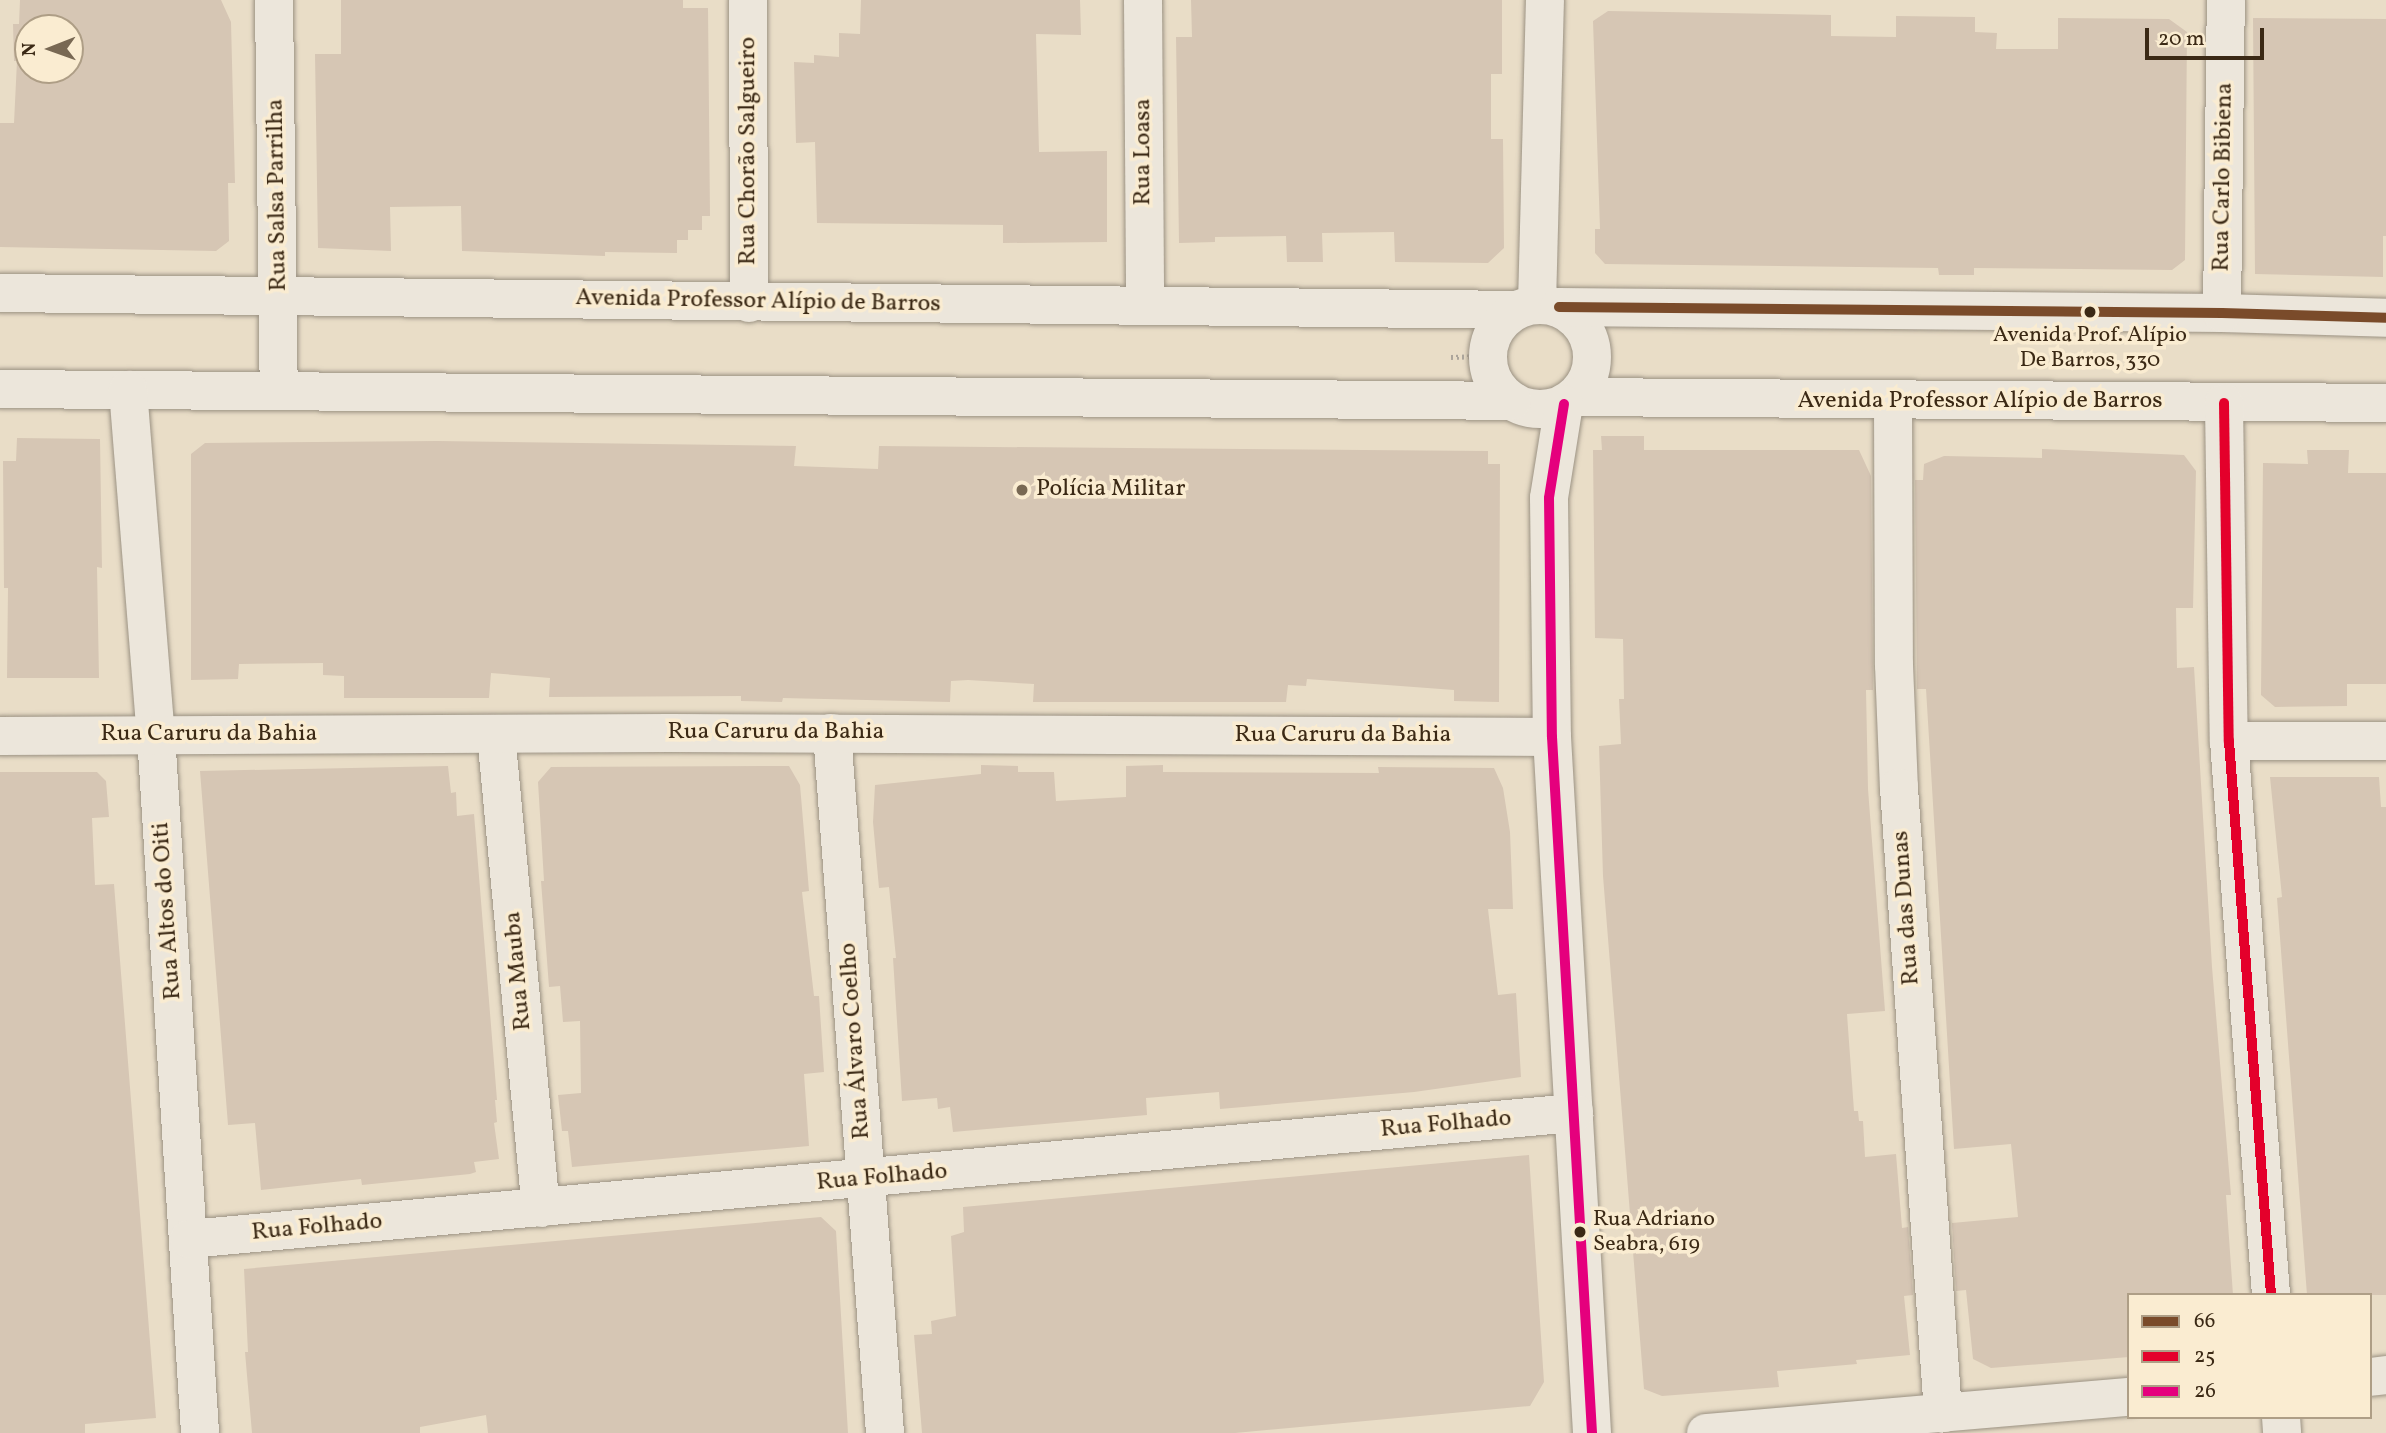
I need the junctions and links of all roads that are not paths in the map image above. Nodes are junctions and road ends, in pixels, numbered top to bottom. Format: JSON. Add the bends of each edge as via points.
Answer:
{"nodes":[{"id":1,"x":274,"y":0,"type":"edge"},
{"id":2,"x":748,"y":0,"type":"edge"},
{"id":3,"x":1143,"y":0,"type":"edge"},
{"id":4,"x":1545,"y":0,"type":"edge"},
{"id":5,"x":2226,"y":0,"type":"edge"},
{"id":6,"x":0,"y":293,"type":"edge"},
{"id":7,"x":280,"y":296,"type":"junction"},
{"id":8,"x":749,"y":303,"type":"junction"},
{"id":9,"x":1145,"y":305,"type":"junction"},
{"id":10,"x":1537,"y":307,"type":"junction"},
{"id":11,"x":2222,"y":313,"type":"junction"},
{"id":12,"x":2386,"y":317,"type":"edge"},
{"id":13,"x":0,"y":389,"type":"edge"},
{"id":14,"x":128,"y":390,"type":"junction"},
{"id":15,"x":279,"y":390,"type":"junction"},
{"id":16,"x":1569,"y":400,"type":"junction"},
{"id":17,"x":1893,"y":402,"type":"junction"},
{"id":18,"x":2224,"y":403,"type":"junction"},
{"id":19,"x":2386,"y":403,"type":"edge"},
{"id":20,"x":1519,"y":404,"type":"junction"},
{"id":21,"x":1549,"y":498,"type":"junction"},
{"id":22,"x":832,"y":733,"type":"junction"},
{"id":23,"x":496,"y":734,"type":"junction"},
{"id":24,"x":156,"y":735,"type":"junction"},
{"id":25,"x":0,"y":736,"type":"edge"},
{"id":26,"x":1552,"y":737,"type":"junction"},
{"id":27,"x":2229,"y":741,"type":"junction"},
{"id":28,"x":2386,"y":741,"type":"edge"},
{"id":29,"x":1574,"y":1114,"type":"junction"},
{"id":30,"x":866,"y":1179,"type":"junction"},
{"id":31,"x":541,"y":1208,"type":"junction"},
{"id":32,"x":189,"y":1239,"type":"junction"},
{"id":33,"x":2271,"y":1293,"type":"edge"},
{"id":34,"x":2127,"y":1397,"type":"edge"},
{"id":35,"x":1943,"y":1413,"type":"junction"},
{"id":36,"x":200,"y":1433,"type":"edge"},
{"id":37,"x":885,"y":1433,"type":"edge"},
{"id":38,"x":1592,"y":1433,"type":"edge"},
{"id":39,"x":1706,"y":1433,"type":"edge"}],
"edges":[{"from":1,"to":7,"type":"street","name":"Rua Salsa Parrilha"},
{"from":2,"to":8,"type":"street","name":"Rua Chorão Salgueiro"},
{"from":3,"to":9,"type":"street","name":"Rua Loasa"},
{"from":4,"to":10,"type":"street"},
{"from":5,"to":11,"type":"street","name":"Rua Carlo Bibiena"},
{"from":6,"to":7,"type":"street","name":"Avenida Professor Alípio de Barros"},
{"from":7,"to":8,"type":"street","name":"Avenida Professor Alípio de Barros"},
{"from":7,"to":15,"type":"street","name":"Rua Salsa Parrilha"},
{"from":8,"to":9,"type":"street","name":"Avenida Professor Alípio de Barros"},
{"from":9,"to":10,"type":"street","name":"Avenida Professor Alípio de Barros"},
{"from":10,"to":11,"type":"street","name":"Avenida Professor Alípio de Barros"},
{"from":10,"to":16,"type":"street","via":[[1575,317],[1592,348],[1586,383]]},
{"from":10,"to":20,"type":"street","via":[[1499,324],[1489,344],[1488,366],[1496,386]]},
{"from":11,"to":12,"type":"street","name":"Avenida Professor Alípio de Barros"},
{"from":13,"to":14,"type":"street"},
{"from":14,"to":15,"type":"street"},
{"from":14,"to":24,"type":"street","name":"Rua Altos do Oiti"},
{"from":15,"to":20,"type":"street"},
{"from":16,"to":17,"type":"street","name":"Avenida Professor Alípio de Barros"},
{"from":16,"to":20,"type":"street","via":[[1545,409]]},
{"from":16,"to":21,"type":"street"},
{"from":17,"to":18,"type":"street","name":"Avenida Professor Alípio de Barros"},
{"from":17,"to":35,"type":"street","name":"Rua das Dunas","via":[[1899,788]]},
{"from":18,"to":19,"type":"street","name":"Avenida Professor Alípio de Barros"},
{"from":18,"to":27,"type":"street"},
{"from":20,"to":21,"type":"street"},
{"from":21,"to":26,"type":"street"},
{"from":22,"to":23,"type":"street","name":"Rua Caruru da Bahia"},
{"from":22,"to":26,"type":"street","name":"Rua Caruru da Bahia"},
{"from":22,"to":30,"type":"street","name":"Rua Álvaro Coelho"},
{"from":23,"to":24,"type":"street","name":"Rua Caruru da Bahia"},
{"from":23,"to":31,"type":"street","name":"Rua Mauba"},
{"from":24,"to":25,"type":"street","name":"Rua Caruru da Bahia"},
{"from":24,"to":32,"type":"street","name":"Rua Altos do Oiti"},
{"from":26,"to":29,"type":"street"},
{"from":27,"to":28,"type":"street"},
{"from":27,"to":33,"type":"street"},
{"from":29,"to":30,"type":"street","name":"Rua Folhado"},
{"from":29,"to":38,"type":"street"},
{"from":30,"to":31,"type":"street","name":"Rua Folhado"},
{"from":30,"to":37,"type":"street","name":"Rua Álvaro Coelho"},
{"from":31,"to":32,"type":"street","name":"Rua Folhado"},
{"from":32,"to":36,"type":"street","name":"Rua Altos do Oiti"},
{"from":34,"to":35,"type":"street"},
{"from":35,"to":39,"type":"street"}]}
